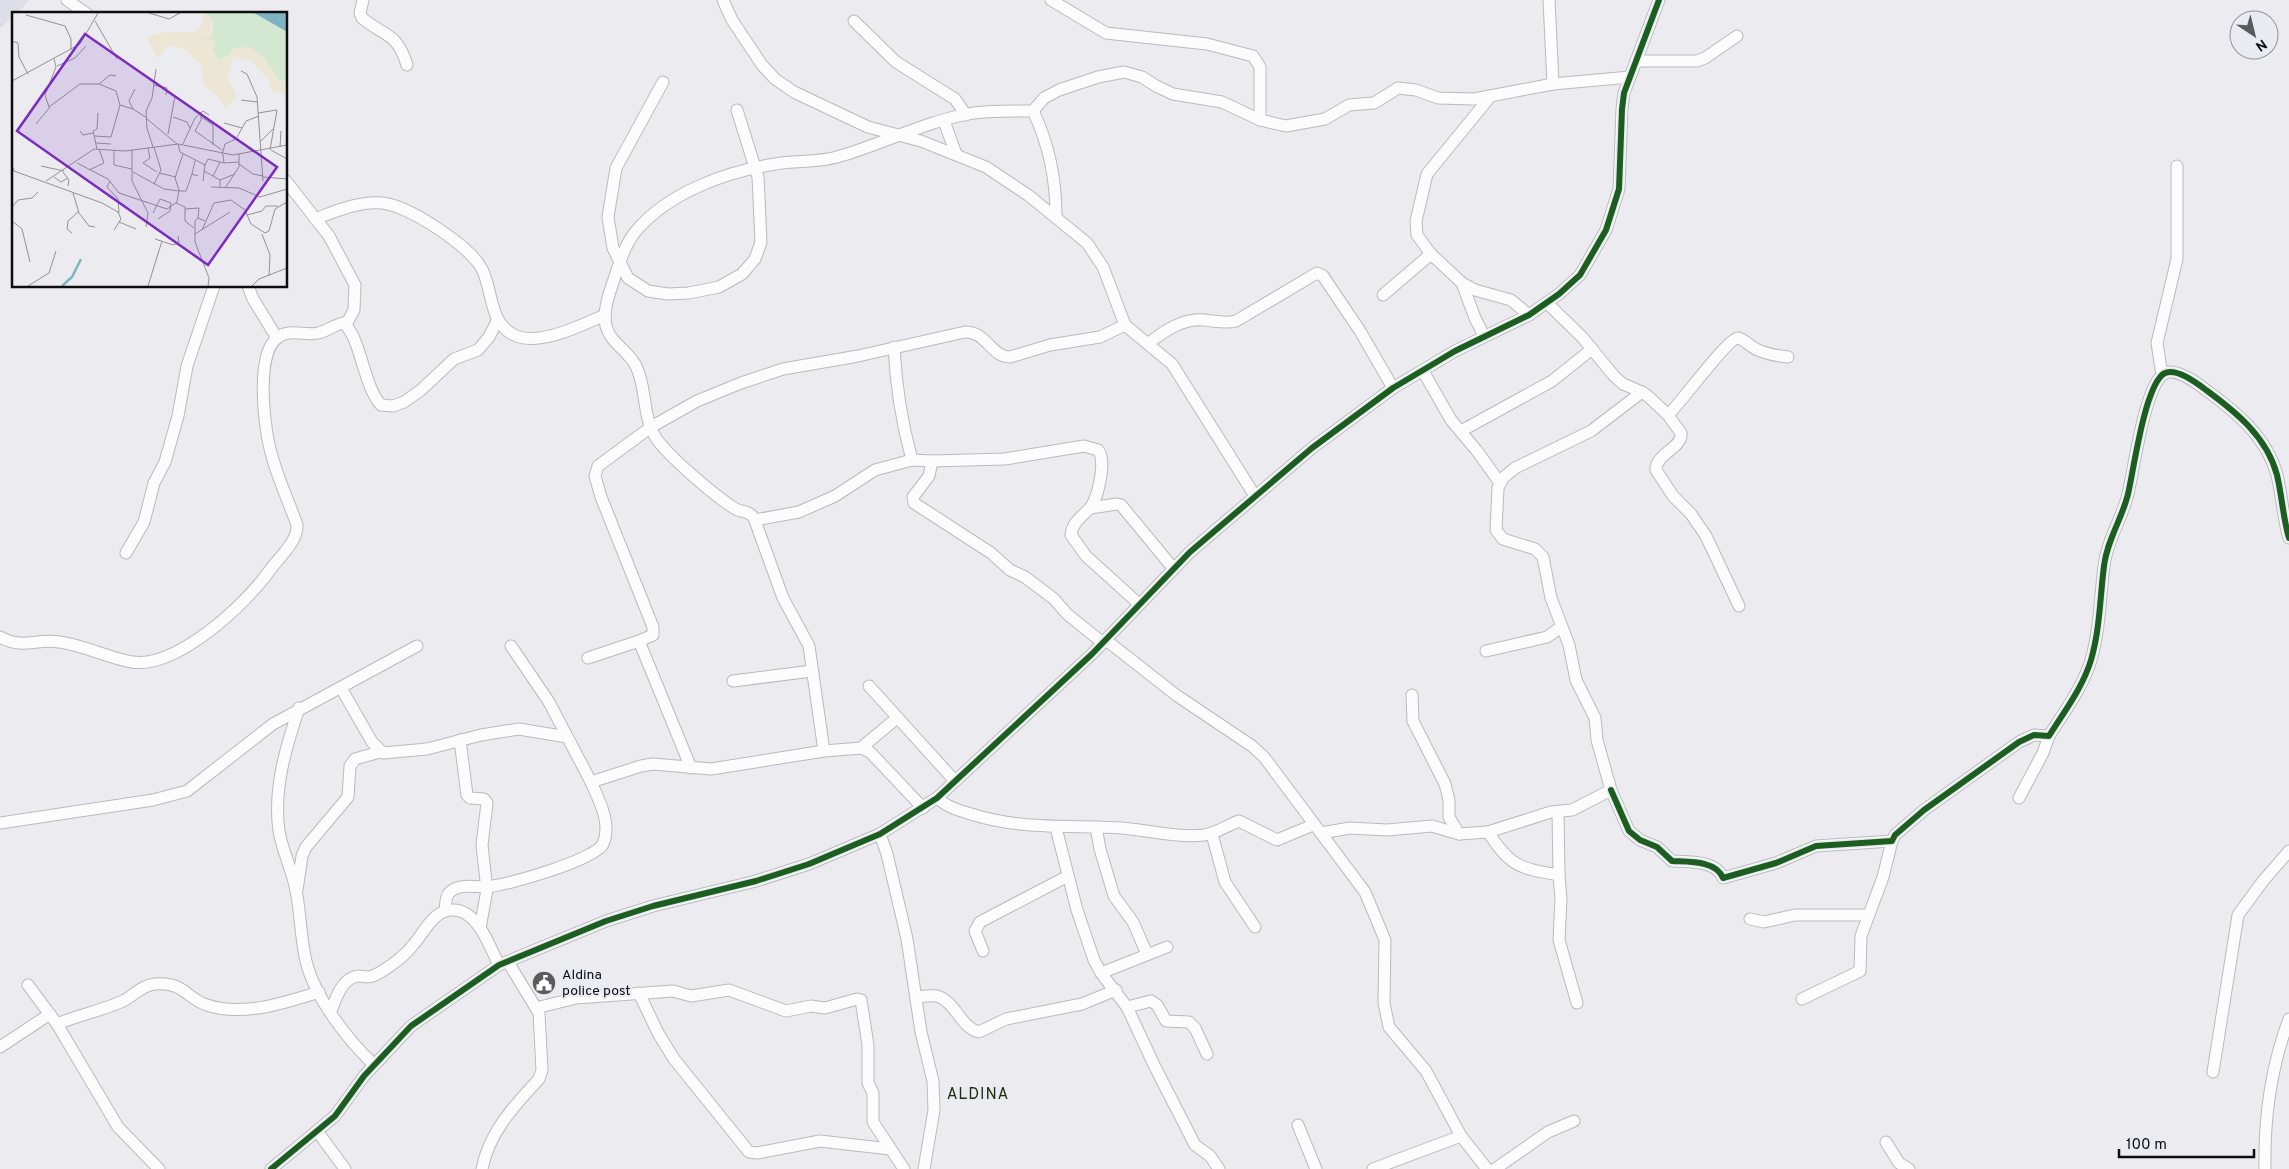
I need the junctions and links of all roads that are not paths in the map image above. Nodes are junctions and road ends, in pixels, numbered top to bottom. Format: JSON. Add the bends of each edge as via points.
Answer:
{"nodes":[{"id":1,"x":67,"y":0,"type":"edge"},
{"id":2,"x":363,"y":0,"type":"edge"},
{"id":3,"x":724,"y":0,"type":"edge"},
{"id":4,"x":1051,"y":0,"type":"edge"},
{"id":5,"x":1549,"y":0,"type":"edge"},
{"id":6,"x":1659,"y":0,"type":"edge"},
{"id":7,"x":84,"y":12,"type":"edge"},
{"id":8,"x":854,"y":20,"type":"dead end"},
{"id":9,"x":1737,"y":36,"type":"dead end"},
{"id":10,"x":1636,"y":61,"type":"junction"},
{"id":11,"x":407,"y":65,"type":"dead end"},
{"id":12,"x":1630,"y":77,"type":"junction"},
{"id":13,"x":664,"y":82,"type":"dead end"},
{"id":14,"x":1553,"y":84,"type":"junction"},
{"id":15,"x":1490,"y":97,"type":"junction"},
{"id":16,"x":737,"y":110,"type":"dead end"},
{"id":17,"x":1033,"y":111,"type":"junction"},
{"id":18,"x":966,"y":114,"type":"junction"},
{"id":19,"x":1260,"y":120,"type":"junction"},
{"id":20,"x":944,"y":121,"type":"junction"},
{"id":21,"x":901,"y":135,"type":"junction"},
{"id":22,"x":956,"y":154,"type":"junction"},
{"id":23,"x":2177,"y":166,"type":"dead end"},
{"id":24,"x":754,"y":167,"type":"junction"},
{"id":25,"x":288,"y":184,"type":"edge"},
{"id":26,"x":1056,"y":216,"type":"junction"},
{"id":27,"x":315,"y":219,"type":"junction"},
{"id":28,"x":1431,"y":254,"type":"junction"},
{"id":29,"x":620,"y":263,"type":"junction"},
{"id":30,"x":1462,"y":283,"type":"junction"},
{"id":31,"x":213,"y":288,"type":"edge"},
{"id":32,"x":249,"y":288,"type":"edge"},
{"id":33,"x":1383,"y":295,"type":"dead end"},
{"id":34,"x":1547,"y":303,"type":"junction"},
{"id":35,"x":605,"y":315,"type":"junction"},
{"id":36,"x":1529,"y":315,"type":"junction"},
{"id":37,"x":497,"y":321,"type":"junction"},
{"id":38,"x":346,"y":325,"type":"junction"},
{"id":39,"x":1124,"y":325,"type":"junction"},
{"id":40,"x":1484,"y":336,"type":"junction"},
{"id":41,"x":277,"y":338,"type":"junction"},
{"id":42,"x":1149,"y":344,"type":"junction"},
{"id":43,"x":894,"y":346,"type":"junction"},
{"id":44,"x":1592,"y":349,"type":"junction"},
{"id":45,"x":1788,"y":357,"type":"dead end"},
{"id":46,"x":1423,"y":371,"type":"junction"},
{"id":47,"x":2162,"y":375,"type":"junction"},
{"id":48,"x":1394,"y":388,"type":"junction"},
{"id":49,"x":1642,"y":392,"type":"junction"},
{"id":50,"x":1668,"y":416,"type":"junction"},
{"id":51,"x":651,"y":427,"type":"junction"},
{"id":52,"x":1461,"y":431,"type":"junction"},
{"id":53,"x":912,"y":460,"type":"junction"},
{"id":54,"x":932,"y":461,"type":"junction"},
{"id":55,"x":1500,"y":483,"type":"junction"},
{"id":56,"x":1255,"y":496,"type":"junction"},
{"id":57,"x":1090,"y":508,"type":"junction"},
{"id":58,"x":755,"y":520,"type":"junction"},
{"id":59,"x":2289,"y":538,"type":"edge"},
{"id":60,"x":126,"y":553,"type":"dead end"},
{"id":61,"x":1173,"y":568,"type":"junction"},
{"id":62,"x":1139,"y":604,"type":"junction"},
{"id":63,"x":1739,"y":606,"type":"dead end"},
{"id":64,"x":1561,"y":626,"type":"junction"},
{"id":65,"x":0,"y":637,"type":"edge"},
{"id":66,"x":639,"y":641,"type":"junction"},
{"id":67,"x":1105,"y":641,"type":"junction"},
{"id":68,"x":417,"y":646,"type":"dead end"},
{"id":69,"x":511,"y":646,"type":"dead end"},
{"id":70,"x":1486,"y":651,"type":"dead end"},
{"id":71,"x":588,"y":658,"type":"dead end"},
{"id":72,"x":812,"y":671,"type":"junction"},
{"id":73,"x":733,"y":681,"type":"dead end"},
{"id":74,"x":869,"y":686,"type":"dead end"},
{"id":75,"x":341,"y":688,"type":"junction"},
{"id":76,"x":1412,"y":695,"type":"dead end"},
{"id":77,"x":299,"y":708,"type":"junction"},
{"id":78,"x":897,"y":718,"type":"junction"},
{"id":79,"x":2049,"y":736,"type":"junction"},
{"id":80,"x":567,"y":737,"type":"junction"},
{"id":81,"x":460,"y":740,"type":"junction"},
{"id":82,"x":862,"y":748,"type":"junction"},
{"id":83,"x":824,"y":751,"type":"junction"},
{"id":84,"x":380,"y":752,"type":"junction"},
{"id":85,"x":691,"y":768,"type":"junction"},
{"id":86,"x":954,"y":780,"type":"junction"},
{"id":87,"x":591,"y":782,"type":"junction"},
{"id":88,"x":1611,"y":790,"type":"junction"},
{"id":89,"x":937,"y":798,"type":"junction"},
{"id":90,"x":2019,"y":798,"type":"dead end"},
{"id":91,"x":923,"y":808,"type":"junction"},
{"id":92,"x":1558,"y":812,"type":"junction"},
{"id":93,"x":1448,"y":817,"type":"junction"},
{"id":94,"x":0,"y":823,"type":"edge"},
{"id":95,"x":1096,"y":827,"type":"junction"},
{"id":96,"x":1436,"y":827,"type":"junction"},
{"id":97,"x":1056,"y":828,"type":"junction"},
{"id":98,"x":1317,"y":829,"type":"junction"},
{"id":99,"x":1488,"y":832,"type":"junction"},
{"id":100,"x":880,"y":834,"type":"junction"},
{"id":101,"x":1212,"y":834,"type":"junction"},
{"id":102,"x":1459,"y":834,"type":"junction"},
{"id":103,"x":1892,"y":842,"type":"junction"},
{"id":104,"x":2289,"y":852,"type":"edge"},
{"id":105,"x":1559,"y":875,"type":"junction"},
{"id":106,"x":1068,"y":876,"type":"junction"},
{"id":107,"x":487,"y":887,"type":"junction"},
{"id":108,"x":296,"y":893,"type":"junction"},
{"id":109,"x":445,"y":911,"type":"junction"},
{"id":110,"x":1868,"y":915,"type":"junction"},
{"id":111,"x":1750,"y":919,"type":"dead end"},
{"id":112,"x":1255,"y":927,"type":"dead end"},
{"id":113,"x":480,"y":928,"type":"junction"},
{"id":114,"x":1167,"y":947,"type":"dead end"},
{"id":115,"x":983,"y":951,"type":"dead end"},
{"id":116,"x":1147,"y":954,"type":"junction"},
{"id":117,"x":503,"y":963,"type":"junction"},
{"id":118,"x":1101,"y":973,"type":"junction"},
{"id":119,"x":28,"y":984,"type":"dead end"},
{"id":120,"x":1116,"y":990,"type":"junction"},
{"id":121,"x":319,"y":992,"type":"junction"},
{"id":122,"x":639,"y":993,"type":"junction"},
{"id":123,"x":917,"y":997,"type":"junction"},
{"id":124,"x":1802,"y":999,"type":"dead end"},
{"id":125,"x":1577,"y":1003,"type":"dead end"},
{"id":126,"x":1127,"y":1007,"type":"junction"},
{"id":127,"x":536,"y":1008,"type":"junction"},
{"id":128,"x":331,"y":1011,"type":"junction"},
{"id":129,"x":50,"y":1014,"type":"junction"},
{"id":130,"x":2289,"y":1019,"type":"edge"},
{"id":131,"x":57,"y":1024,"type":"junction"},
{"id":132,"x":0,"y":1047,"type":"edge"},
{"id":133,"x":1207,"y":1054,"type":"dead end"},
{"id":134,"x":374,"y":1066,"type":"junction"},
{"id":135,"x":2213,"y":1072,"type":"dead end"},
{"id":136,"x":1574,"y":1121,"type":"dead end"},
{"id":137,"x":1298,"y":1125,"type":"dead end"},
{"id":138,"x":317,"y":1131,"type":"junction"},
{"id":139,"x":1461,"y":1136,"type":"junction"},
{"id":140,"x":1886,"y":1142,"type":"dead end"},
{"id":141,"x":890,"y":1149,"type":"junction"},
{"id":142,"x":159,"y":1169,"type":"edge"},
{"id":143,"x":271,"y":1169,"type":"edge"},
{"id":144,"x":345,"y":1169,"type":"edge"},
{"id":145,"x":482,"y":1169,"type":"edge"},
{"id":146,"x":904,"y":1169,"type":"edge"},
{"id":147,"x":924,"y":1169,"type":"edge"},
{"id":148,"x":1219,"y":1169,"type":"edge"},
{"id":149,"x":1316,"y":1169,"type":"edge"},
{"id":150,"x":1373,"y":1169,"type":"edge"},
{"id":151,"x":1487,"y":1169,"type":"edge"},
{"id":152,"x":1495,"y":1169,"type":"edge"},
{"id":153,"x":1909,"y":1169,"type":"edge"},
{"id":154,"x":2265,"y":1169,"type":"edge"}],
"edges":[{"from":1,"to":7,"type":"street"},
{"from":2,"to":11,"type":"street","via":[[362,18],[395,40]]},
{"from":3,"to":21,"type":"street","via":[[747,44],[775,79],[794,92],[868,128]]},
{"from":4,"to":19,"type":"street","via":[[1106,33],[1192,42],[1253,56],[1260,67]]},
{"from":5,"to":14,"type":"street"},
{"from":6,"to":10,"type":"street"},
{"from":8,"to":18,"type":"street","via":[[896,62],[955,99]]},
{"from":9,"to":10,"type":"street","via":[[1697,62]]},
{"from":10,"to":12,"type":"street"},
{"from":12,"to":14,"type":"street"},
{"from":12,"to":34,"type":"street","via":[[1622,109],[1621,182],[1606,230],[1580,275]]},
{"from":13,"to":29,"type":"street","via":[[616,168],[611,187],[608,217],[613,248]]},
{"from":14,"to":15,"type":"street"},
{"from":15,"to":19,"type":"street","via":[[1438,98],[1398,88],[1374,103],[1349,105],[1320,120],[1286,126]]},
{"from":15,"to":28,"type":"street","via":[[1425,178],[1416,226],[1419,239]]},
{"from":16,"to":24,"type":"street"},
{"from":17,"to":18,"type":"street"},
{"from":17,"to":19,"type":"street","via":[[1044,98],[1059,90],[1098,76],[1124,72],[1142,77],[1173,94],[1222,102]]},
{"from":17,"to":26,"type":"street","via":[[1046,142]]},
{"from":18,"to":20,"type":"street"},
{"from":20,"to":21,"type":"street"},
{"from":20,"to":22,"type":"street"},
{"from":21,"to":22,"type":"street"},
{"from":21,"to":24,"type":"street","via":[[836,158]]},
{"from":22,"to":26,"type":"street","via":[[986,167]]},
{"from":23,"to":47,"type":"street","via":[[2177,259],[2157,343]]},
{"from":24,"to":29,"type":"street","via":[[717,179],[667,204],[636,232]]},
{"from":24,"to":29,"type":"street","via":[[758,177],[760,242],[755,259],[734,280],[703,292],[661,293],[648,291],[628,278]]},
{"from":25,"to":27,"type":"street"},
{"from":26,"to":39,"type":"street","via":[[1094,253],[1103,268]]},
{"from":27,"to":37,"type":"street","via":[[338,210],[381,203],[432,226],[468,250],[481,267]]},
{"from":27,"to":38,"type":"street","via":[[329,236],[355,285],[354,310]]},
{"from":28,"to":30,"type":"street"},
{"from":28,"to":33,"type":"street"},
{"from":29,"to":35,"type":"street"},
{"from":30,"to":36,"type":"street","via":[[1511,300]]},
{"from":30,"to":40,"type":"street"},
{"from":31,"to":60,"type":"street","via":[[187,366],[177,423],[165,462],[154,484],[144,522]]},
{"from":32,"to":41,"type":"street"},
{"from":34,"to":36,"type":"street"},
{"from":34,"to":44,"type":"street"},
{"from":35,"to":37,"type":"street","via":[[579,327],[539,338],[515,336]]},
{"from":35,"to":51,"type":"street","via":[[612,340],[636,365]]},
{"from":36,"to":40,"type":"street"},
{"from":37,"to":38,"type":"street","via":[[482,347],[454,359],[413,396],[392,406],[381,405],[374,396]]},
{"from":38,"to":41,"type":"street","via":[[340,324],[318,333],[289,333]]},
{"from":39,"to":42,"type":"street"},
{"from":39,"to":43,"type":"street","via":[[1100,337],[1050,345],[1010,357],[1004,356],[980,334],[970,332]]},
{"from":40,"to":46,"type":"street"},
{"from":41,"to":65,"type":"street","via":[[265,359],[262,386],[271,455],[297,530],[261,583],[202,636],[182,649],[148,661],[131,662],[60,642],[15,644]]},
{"from":42,"to":48,"type":"street","via":[[1165,331],[1190,321],[1236,321],[1317,273],[1323,276],[1355,323]]},
{"from":42,"to":56,"type":"street","via":[[1172,364]]},
{"from":43,"to":51,"type":"street","via":[[783,369],[697,401]]},
{"from":43,"to":53,"type":"street","via":[[896,393]]},
{"from":44,"to":49,"type":"street","via":[[1618,381]]},
{"from":44,"to":52,"type":"street","via":[[1552,381]]},
{"from":45,"to":50,"type":"street","via":[[1758,350],[1741,339],[1734,339],[1722,349]]},
{"from":46,"to":48,"type":"street"},
{"from":46,"to":52,"type":"street","via":[[1451,420]]},
{"from":47,"to":59,"type":"street","via":[[2172,372],[2194,381],[2238,414],[2252,429],[2267,449],[2276,473]]},
{"from":47,"to":79,"type":"street","via":[[2146,412],[2127,497],[2107,553],[2091,659],[2082,683]]},
{"from":48,"to":56,"type":"street","via":[[1312,448]]},
{"from":49,"to":50,"type":"street"},
{"from":49,"to":55,"type":"street","via":[[1591,431],[1515,468]]},
{"from":50,"to":63,"type":"street","via":[[1682,437],[1657,463],[1656,470],[1706,536]]},
{"from":51,"to":58,"type":"street","via":[[673,457],[732,507],[748,512]]},
{"from":51,"to":66,"type":"street","via":[[598,466],[595,473],[601,497],[653,627],[653,635]]},
{"from":52,"to":55,"type":"street"},
{"from":53,"to":54,"type":"street"},
{"from":53,"to":58,"type":"street","via":[[875,470],[835,496],[799,512]]},
{"from":54,"to":57,"type":"street","via":[[1006,459],[1072,447],[1092,447],[1101,453],[1103,463],[1098,490]]},
{"from":54,"to":67,"type":"street","via":[[929,476],[913,497],[914,503],[1025,577],[1054,599],[1067,614]]},
{"from":55,"to":64,"type":"street","via":[[1495,516],[1498,534],[1507,541],[1541,553]]},
{"from":56,"to":61,"type":"street"},
{"from":57,"to":61,"type":"street","via":[[1121,505]]},
{"from":57,"to":62,"type":"street","via":[[1073,527],[1072,538],[1086,556]]},
{"from":58,"to":72,"type":"street","via":[[783,598],[809,646]]},
{"from":61,"to":62,"type":"street"},
{"from":62,"to":67,"type":"street"},
{"from":64,"to":70,"type":"street","via":[[1547,637]]},
{"from":64,"to":88,"type":"street","via":[[1569,645],[1577,684],[1595,718],[1597,740]]},
{"from":66,"to":71,"type":"street"},
{"from":66,"to":85,"type":"street"},
{"from":67,"to":86,"type":"street"},
{"from":67,"to":98,"type":"street","via":[[1176,695],[1252,746],[1276,772]]},
{"from":68,"to":75,"type":"street"},
{"from":69,"to":80,"type":"street","via":[[549,702]]},
{"from":72,"to":73,"type":"street"},
{"from":72,"to":83,"type":"street"},
{"from":74,"to":78,"type":"street"},
{"from":75,"to":77,"type":"street"},
{"from":75,"to":84,"type":"street"},
{"from":76,"to":93,"type":"street","via":[[1413,721],[1445,784],[1449,800]]},
{"from":77,"to":94,"type":"street","via":[[187,790],[153,800]]},
{"from":77,"to":108,"type":"street","via":[[288,742],[278,801],[279,831]]},
{"from":78,"to":82,"type":"street"},
{"from":78,"to":86,"type":"street"},
{"from":79,"to":90,"type":"street"},
{"from":79,"to":103,"type":"street","via":[[2034,735],[2019,742],[1924,810],[1895,835]]},
{"from":80,"to":81,"type":"street","via":[[526,729]]},
{"from":80,"to":87,"type":"street"},
{"from":81,"to":84,"type":"street","via":[[427,749]]},
{"from":81,"to":107,"type":"street","via":[[467,795],[484,799],[487,803],[482,845]]},
{"from":82,"to":83,"type":"street"},
{"from":82,"to":91,"type":"street","via":[[870,752]]},
{"from":83,"to":85,"type":"street","via":[[730,768]]},
{"from":84,"to":108,"type":"street","via":[[355,759],[350,766],[348,797],[306,847]]},
{"from":85,"to":87,"type":"street","via":[[667,764],[640,766]]},
{"from":86,"to":89,"type":"street"},
{"from":87,"to":107,"type":"street","via":[[605,820],[604,840],[600,848],[593,855],[533,876]]},
{"from":88,"to":92,"type":"street","via":[[1572,810]]},
{"from":88,"to":103,"type":"street","via":[[1626,826],[1640,840],[1657,847],[1672,861],[1688,860],[1711,866],[1723,878],[1776,863],[1816,846]]},
{"from":89,"to":91,"type":"street"},
{"from":89,"to":97,"type":"street","via":[[951,808],[1000,823]]},
{"from":91,"to":100,"type":"street"},
{"from":92,"to":99,"type":"street"},
{"from":92,"to":105,"type":"street"},
{"from":93,"to":96,"type":"street"},
{"from":93,"to":102,"type":"street"},
{"from":95,"to":97,"type":"street"},
{"from":95,"to":101,"type":"street"},
{"from":95,"to":116,"type":"street","via":[[1114,896],[1133,922]]},
{"from":96,"to":98,"type":"street"},
{"from":96,"to":102,"type":"street"},
{"from":97,"to":106,"type":"street"},
{"from":98,"to":101,"type":"street","via":[[1277,840],[1238,821]]},
{"from":98,"to":139,"type":"street","via":[[1365,892],[1381,928],[1385,950],[1384,1003],[1389,1027],[1426,1071]]},
{"from":99,"to":102,"type":"street"},
{"from":99,"to":105,"type":"street","via":[[1514,865]]},
{"from":100,"to":117,"type":"street","via":[[784,873],[606,921]]},
{"from":100,"to":123,"type":"street"},
{"from":101,"to":112,"type":"street","via":[[1225,882]]},
{"from":103,"to":110,"type":"street"},
{"from":104,"to":135,"type":"street","via":[[2238,916]]},
{"from":105,"to":125,"type":"street","via":[[1562,899],[1559,940]]},
{"from":106,"to":115,"type":"street","via":[[980,922],[976,931]]},
{"from":106,"to":118,"type":"street","via":[[1082,928]]},
{"from":107,"to":109,"type":"street","via":[[453,890],[447,895]]},
{"from":107,"to":113,"type":"street"},
{"from":108,"to":121,"type":"street","via":[[306,962]]},
{"from":109,"to":113,"type":"street","via":[[461,911]]},
{"from":109,"to":128,"type":"street","via":[[429,924],[409,950],[378,973],[348,981],[340,990]]},
{"from":110,"to":111,"type":"street","via":[[1795,915],[1764,922]]},
{"from":110,"to":124,"type":"street","via":[[1861,936],[1860,971]]},
{"from":113,"to":117,"type":"street"},
{"from":114,"to":116,"type":"street"},
{"from":116,"to":118,"type":"street"},
{"from":117,"to":127,"type":"street"},
{"from":117,"to":134,"type":"street","via":[[417,1021]]},
{"from":118,"to":120,"type":"street"},
{"from":119,"to":129,"type":"street"},
{"from":120,"to":123,"type":"street","via":[[1082,1004],[1011,1018],[979,1032],[970,1028],[939,997]]},
{"from":120,"to":126,"type":"street"},
{"from":121,"to":128,"type":"street"},
{"from":121,"to":131,"type":"street","via":[[237,1010],[207,1006],[181,988],[156,984],[142,988],[118,1003]]},
{"from":122,"to":127,"type":"street","via":[[576,998]]},
{"from":122,"to":141,"type":"street","via":[[674,1059],[749,1152],[820,1141]]},
{"from":122,"to":141,"type":"street","via":[[673,991],[691,996],[729,990],[790,1011],[861,1000],[868,1045],[873,1122]]},
{"from":123,"to":147,"type":"street","via":[[934,1101]]},
{"from":126,"to":133,"type":"street","via":[[1151,1001],[1166,1021],[1189,1022],[1199,1034]]},
{"from":126,"to":148,"type":"street","via":[[1195,1145],[1210,1156]]},
{"from":127,"to":145,"type":"street","via":[[541,1026],[541,1074],[496,1131]]},
{"from":128,"to":134,"type":"street"},
{"from":129,"to":131,"type":"street"},
{"from":129,"to":132,"type":"street"},
{"from":130,"to":154,"type":"street","via":[[2272,1078]]},
{"from":131,"to":142,"type":"street","via":[[118,1127]]},
{"from":134,"to":138,"type":"street","via":[[340,1111]]},
{"from":136,"to":152,"type":"street","via":[[1548,1132]]},
{"from":137,"to":149,"type":"street"},
{"from":138,"to":143,"type":"street"},
{"from":138,"to":144,"type":"street"},
{"from":139,"to":150,"type":"street"},
{"from":139,"to":151,"type":"street"},
{"from":140,"to":153,"type":"street","via":[[1900,1163]]},
{"from":141,"to":146,"type":"street"}]}
